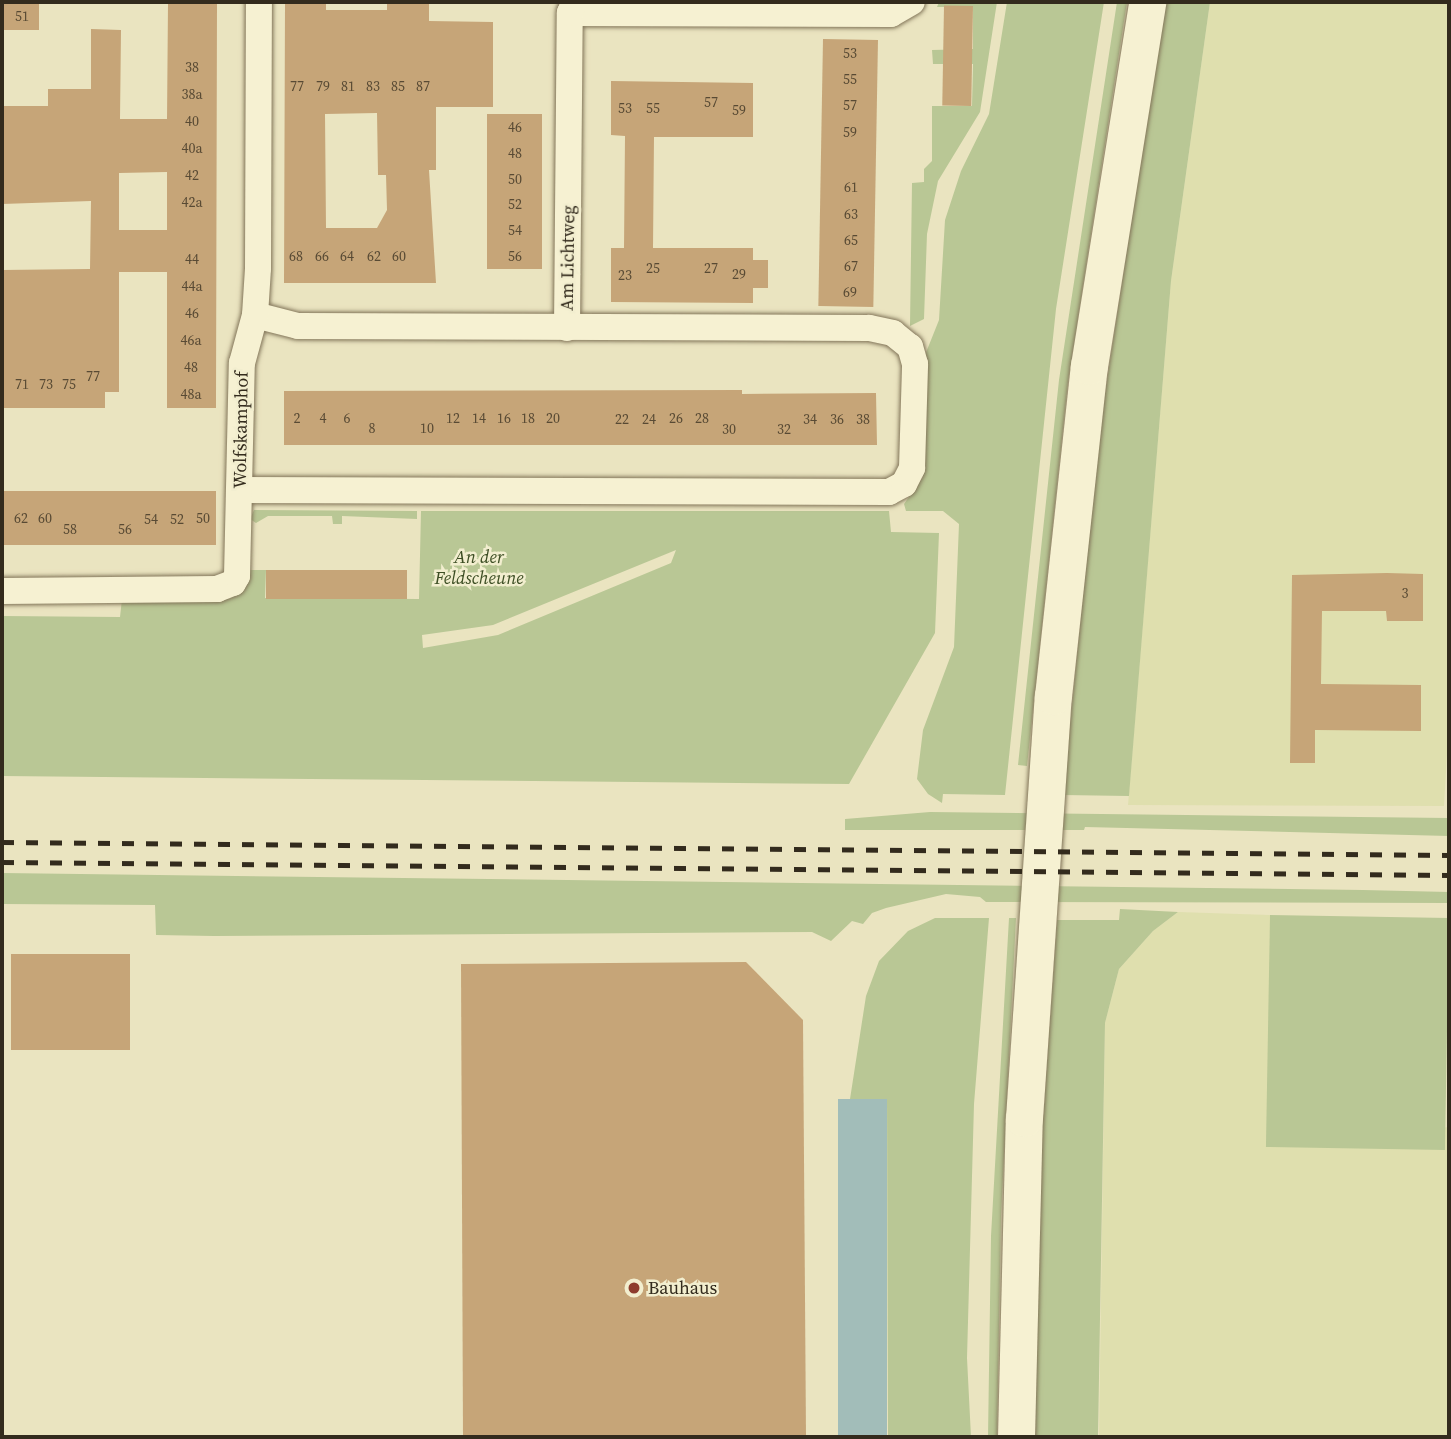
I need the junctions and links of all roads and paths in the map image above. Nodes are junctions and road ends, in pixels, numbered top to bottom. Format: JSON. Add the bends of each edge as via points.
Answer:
{"nodes":[{"id":1,"x":259,"y":2,"type":"edge"},
{"id":2,"x":912,"y":2,"type":"edge"},
{"id":3,"x":1147,"y":2,"type":"edge"},
{"id":4,"x":572,"y":7,"type":"edge"},
{"id":5,"x":255,"y":315,"type":"junction"},
{"id":6,"x":567,"y":327,"type":"junction"},
{"id":7,"x":240,"y":490,"type":"junction"},
{"id":8,"x":2,"y":591,"type":"edge"},
{"id":9,"x":1016,"y":1437,"type":"edge"}],
"edges":[{"from":1,"to":5,"type":"street","name":"Wolfskamphof"},
{"from":2,"to":4,"type":"street","via":[[891,14]]},
{"from":3,"to":9,"type":"main road","via":[[1089,366],[1053,696],[1024,1118]]},
{"from":4,"to":6,"type":"street","name":"Am Lichtweg"},
{"from":5,"to":6,"type":"street","name":"Am Lichtweg","via":[[298,326]]},
{"from":5,"to":7,"type":"street","name":"Wolfskamphof","via":[[242,363]]},
{"from":6,"to":7,"type":"street","via":[[869,328],[893,333],[911,347],[915,364],[909,477],[890,492]]},
{"from":7,"to":8,"type":"street","name":"Wolfskamphof","via":[[240,569],[225,588]]}]}
